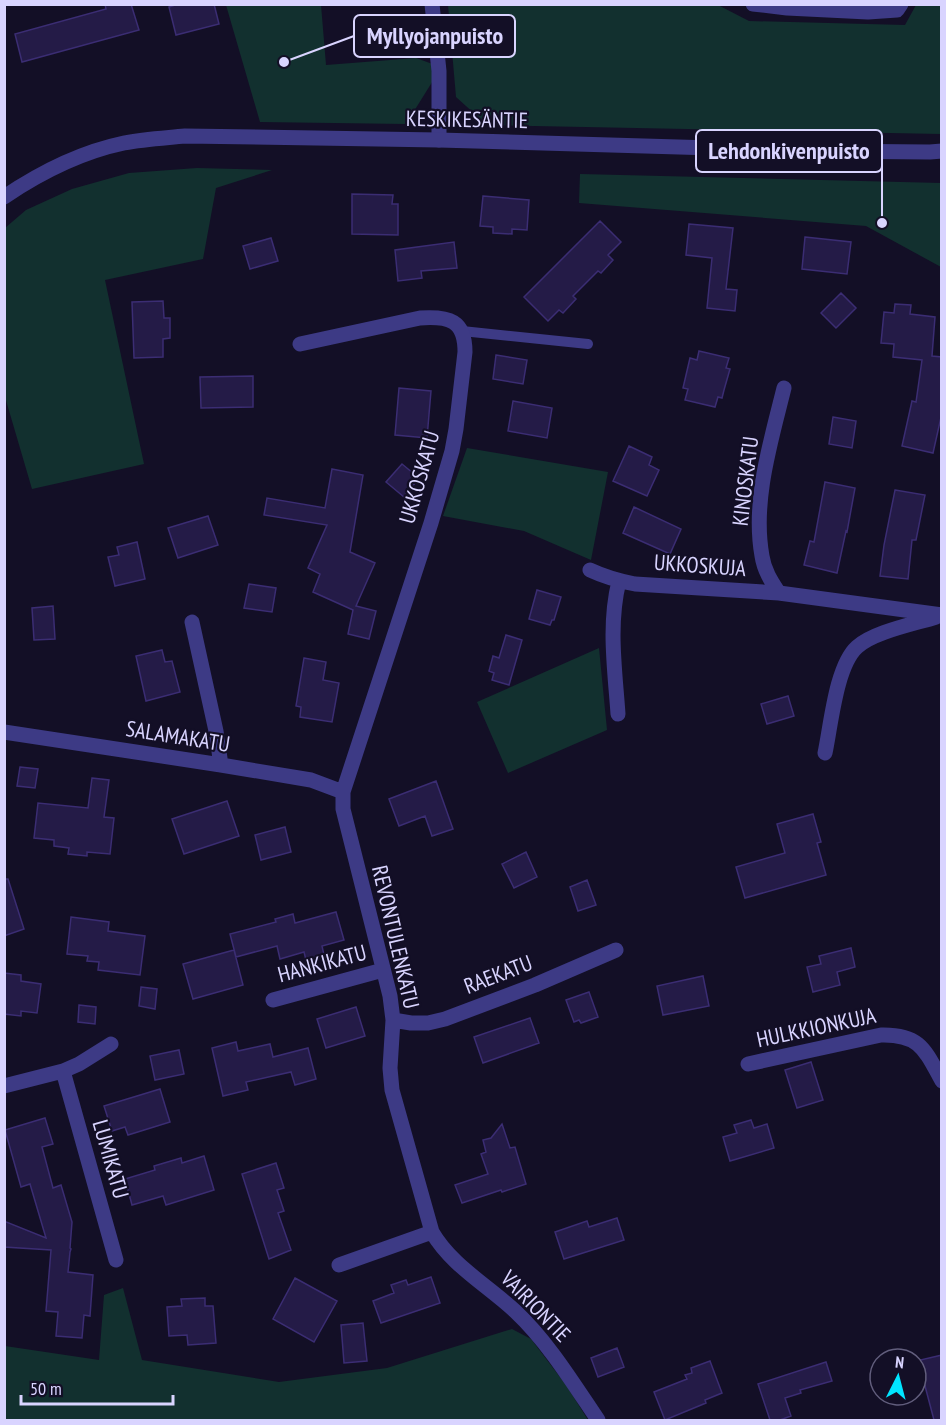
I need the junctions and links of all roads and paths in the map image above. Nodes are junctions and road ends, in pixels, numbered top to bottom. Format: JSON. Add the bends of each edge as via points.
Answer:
{"nodes":[{"id":1,"x":432,"y":4,"type":"edge"},
{"id":2,"x":753,"y":4,"type":"edge"},
{"id":3,"x":901,"y":4,"type":"edge"},
{"id":4,"x":439,"y":140,"type":"junction"},
{"id":5,"x":942,"y":151,"type":"edge"},
{"id":6,"x":4,"y":197,"type":"edge"},
{"id":7,"x":462,"y":331,"type":"junction"},
{"id":8,"x":300,"y":344,"type":"dead end"},
{"id":9,"x":588,"y":344,"type":"dead end"},
{"id":10,"x":784,"y":388,"type":"dead end"},
{"id":11,"x":590,"y":570,"type":"dead end"},
{"id":12,"x":619,"y":581,"type":"junction"},
{"id":13,"x":779,"y":593,"type":"junction"},
{"id":14,"x":942,"y":615,"type":"edge"},
{"id":15,"x":192,"y":622,"type":"dead end"},
{"id":16,"x":618,"y":714,"type":"dead end"},
{"id":17,"x":4,"y":732,"type":"edge"},
{"id":18,"x":825,"y":753,"type":"dead end"},
{"id":19,"x":221,"y":765,"type":"junction"},
{"id":20,"x":343,"y":792,"type":"junction"},
{"id":21,"x":616,"y":950,"type":"dead end"},
{"id":22,"x":383,"y":970,"type":"junction"},
{"id":23,"x":273,"y":1000,"type":"dead end"},
{"id":24,"x":393,"y":1020,"type":"junction"},
{"id":25,"x":111,"y":1044,"type":"dead end"},
{"id":26,"x":748,"y":1065,"type":"dead end"},
{"id":27,"x":63,"y":1071,"type":"junction"},
{"id":28,"x":942,"y":1081,"type":"edge"},
{"id":29,"x":4,"y":1086,"type":"edge"},
{"id":30,"x":432,"y":1232,"type":"junction"},
{"id":31,"x":116,"y":1260,"type":"dead end"},
{"id":32,"x":339,"y":1265,"type":"dead end"},
{"id":33,"x":598,"y":1420,"type":"edge"}],
"edges":[{"from":1,"to":4,"type":"street","via":[[439,71]]},
{"from":2,"to":3,"type":"street","via":[[868,12],[897,10]]},
{"from":4,"to":5,"type":"street","name":"KESKIKESÄNTIE"},
{"from":4,"to":6,"type":"street","name":"KESKIKESÄNTIE","via":[[155,138],[69,160]]},
{"from":7,"to":8,"type":"street","via":[[444,318],[420,318]]},
{"from":7,"to":9,"type":"lane"},
{"from":7,"to":20,"type":"street","name":"UKKOSKATU","via":[[465,352],[452,451]]},
{"from":10,"to":13,"type":"street","name":"KINOSKATU","via":[[765,466],[760,533],[768,577]]},
{"from":11,"to":12,"type":"street","name":"UKKOSKUJA"},
{"from":12,"to":13,"type":"street","name":"UKKOSKUJA"},
{"from":12,"to":16,"type":"street","via":[[613,627]]},
{"from":13,"to":14,"type":"street"},
{"from":14,"to":18,"type":"street","via":[[875,636],[857,647],[845,664],[838,687]]},
{"from":15,"to":19,"type":"street"},
{"from":17,"to":19,"type":"street","name":"SALAMAKATU"},
{"from":19,"to":20,"type":"street","name":"SALAMAKATU","via":[[310,780]]},
{"from":20,"to":22,"type":"street","name":"REVONTULENKATU","via":[[346,827]]},
{"from":21,"to":24,"type":"street","name":"RAEKATU","via":[[444,1019],[428,1023]]},
{"from":22,"to":23,"type":"street","name":"HANKIKATU"},
{"from":22,"to":24,"type":"street","name":"REVONTULENKATU"},
{"from":24,"to":30,"type":"street","name":"REVONTULENKATU","via":[[392,1090]]},
{"from":25,"to":27,"type":"street"},
{"from":26,"to":28,"type":"street","name":"HULKKIONKUJA","via":[[881,1035],[897,1035],[924,1048]]},
{"from":27,"to":29,"type":"street"},
{"from":27,"to":31,"type":"street","name":"LUMIKATU"},
{"from":30,"to":32,"type":"street"},
{"from":30,"to":33,"type":"street","name":"VAIRIONTIE","via":[[454,1260],[533,1330]]}]}
